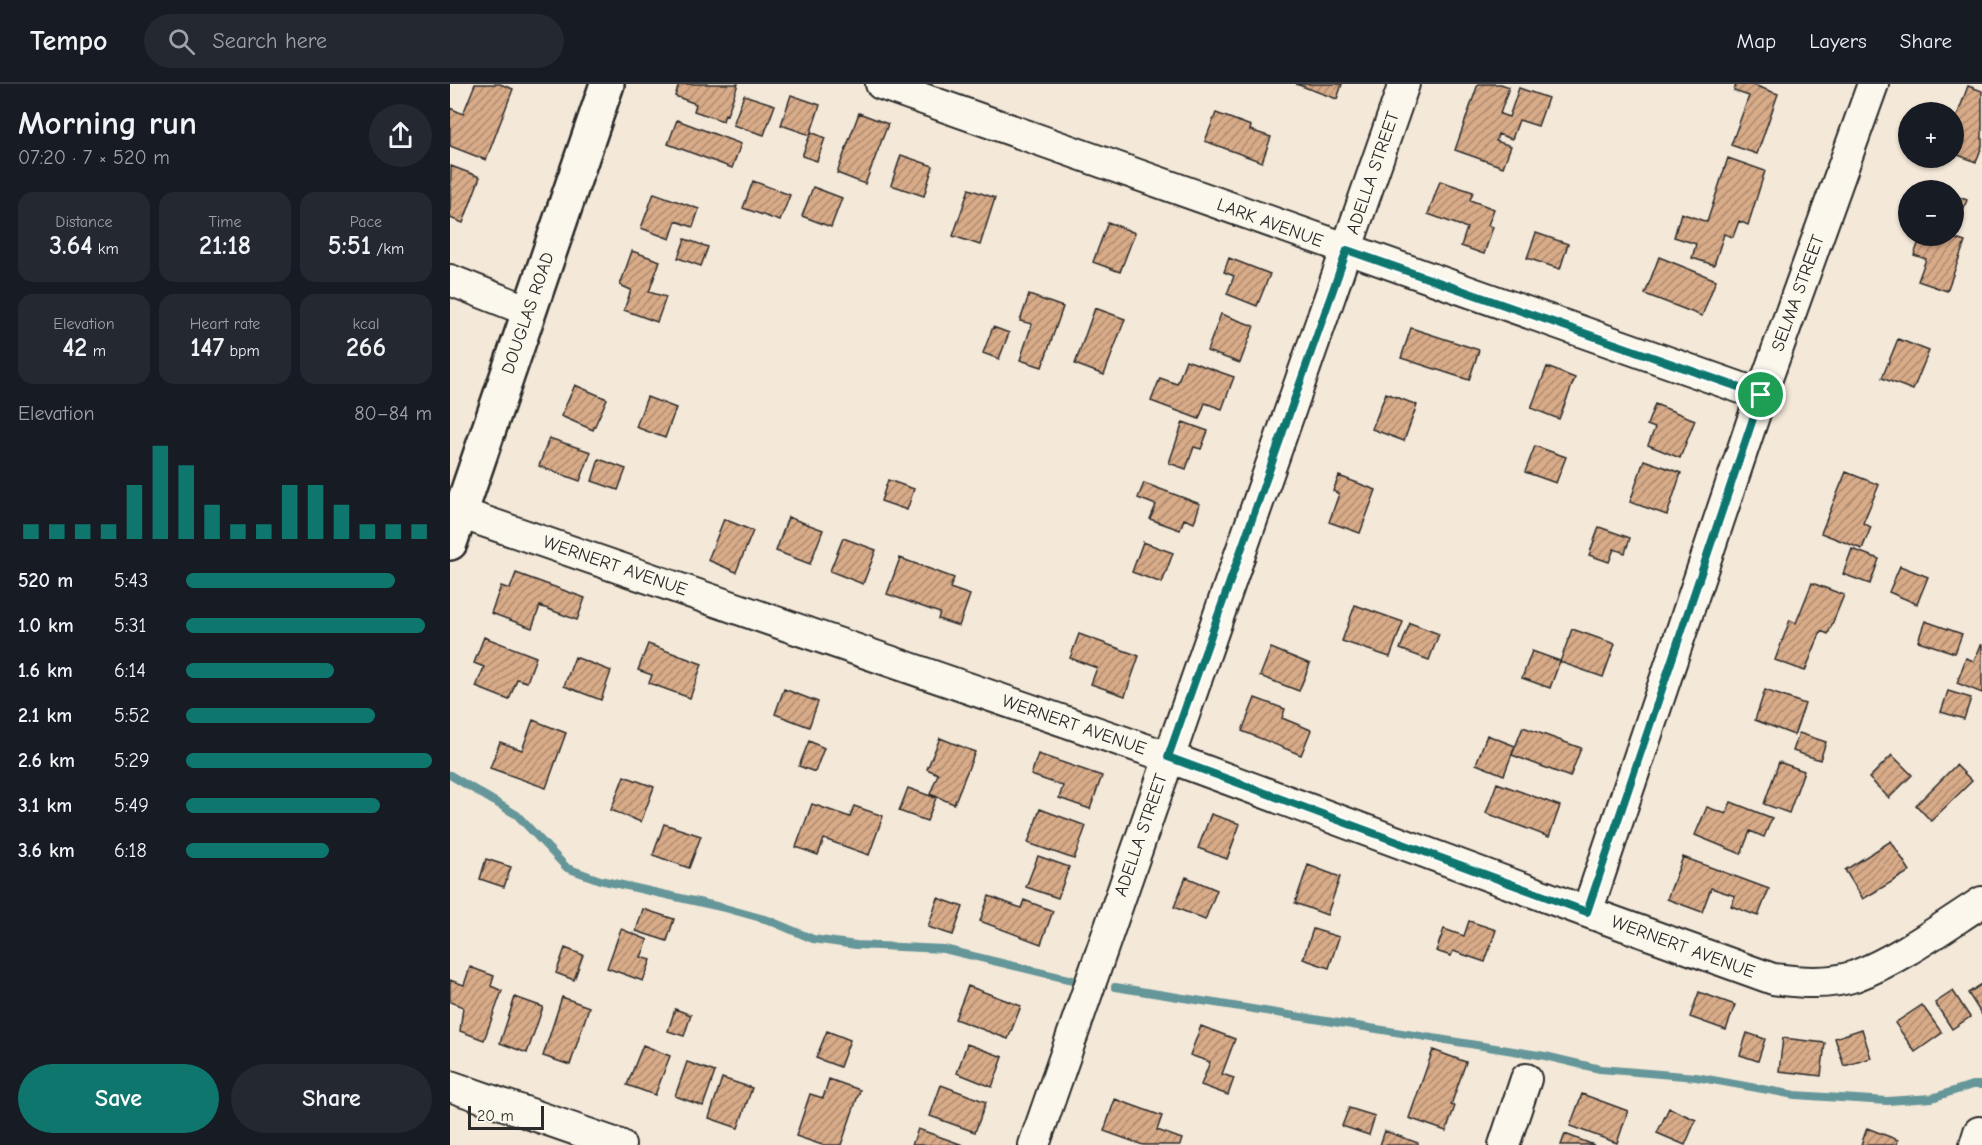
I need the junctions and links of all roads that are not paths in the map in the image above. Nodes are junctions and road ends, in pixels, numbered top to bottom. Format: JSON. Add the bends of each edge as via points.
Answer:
{"nodes":[{"id":1,"x":607,"y":84,"type":"edge"},
{"id":2,"x":881,"y":84,"type":"edge"},
{"id":3,"x":1404,"y":84,"type":"edge"},
{"id":4,"x":1873,"y":84,"type":"edge"},
{"id":5,"x":1347,"y":250,"type":"junction"},
{"id":6,"x":450,"y":280,"type":"edge"},
{"id":7,"x":529,"y":311,"type":"junction"},
{"id":8,"x":1761,"y":395,"type":"junction"},
{"id":9,"x":455,"y":528,"type":"edge"},
{"id":10,"x":1168,"y":757,"type":"junction"},
{"id":11,"x":1982,"y":902,"type":"edge"},
{"id":12,"x":1587,"y":912,"type":"junction"},
{"id":13,"x":1526,"y":1079,"type":"dead end"},
{"id":14,"x":450,"y":1086,"type":"edge"},
{"id":15,"x":620,"y":1145,"type":"edge"},
{"id":16,"x":1034,"y":1145,"type":"edge"},
{"id":17,"x":1504,"y":1145,"type":"edge"}],
"edges":[{"from":1,"to":7,"type":"street","name":"DOUGLAS ROAD"},
{"from":2,"to":5,"type":"street","name":"LARK AVENUE"},
{"from":3,"to":5,"type":"street","name":"ADELLA STREET"},
{"from":4,"to":8,"type":"street","name":"SELMA STREET"},
{"from":5,"to":8,"type":"street","name":"LARK AVENUE"},
{"from":5,"to":10,"type":"street","name":"ADELLA STREET"},
{"from":6,"to":7,"type":"street"},
{"from":7,"to":9,"type":"street","name":"DOUGLAS ROAD"},
{"from":8,"to":12,"type":"street","name":"SELMA STREET"},
{"from":9,"to":10,"type":"street","name":"WERNERT AVENUE"},
{"from":10,"to":12,"type":"street","name":"WERNERT AVENUE"},
{"from":10,"to":16,"type":"street","name":"ADELLA STREET"},
{"from":11,"to":12,"type":"street","name":"WERNERT AVENUE","via":[[1900,954],[1854,976],[1799,982],[1773,979]]},
{"from":13,"to":17,"type":"street"},
{"from":14,"to":15,"type":"street"}]}
